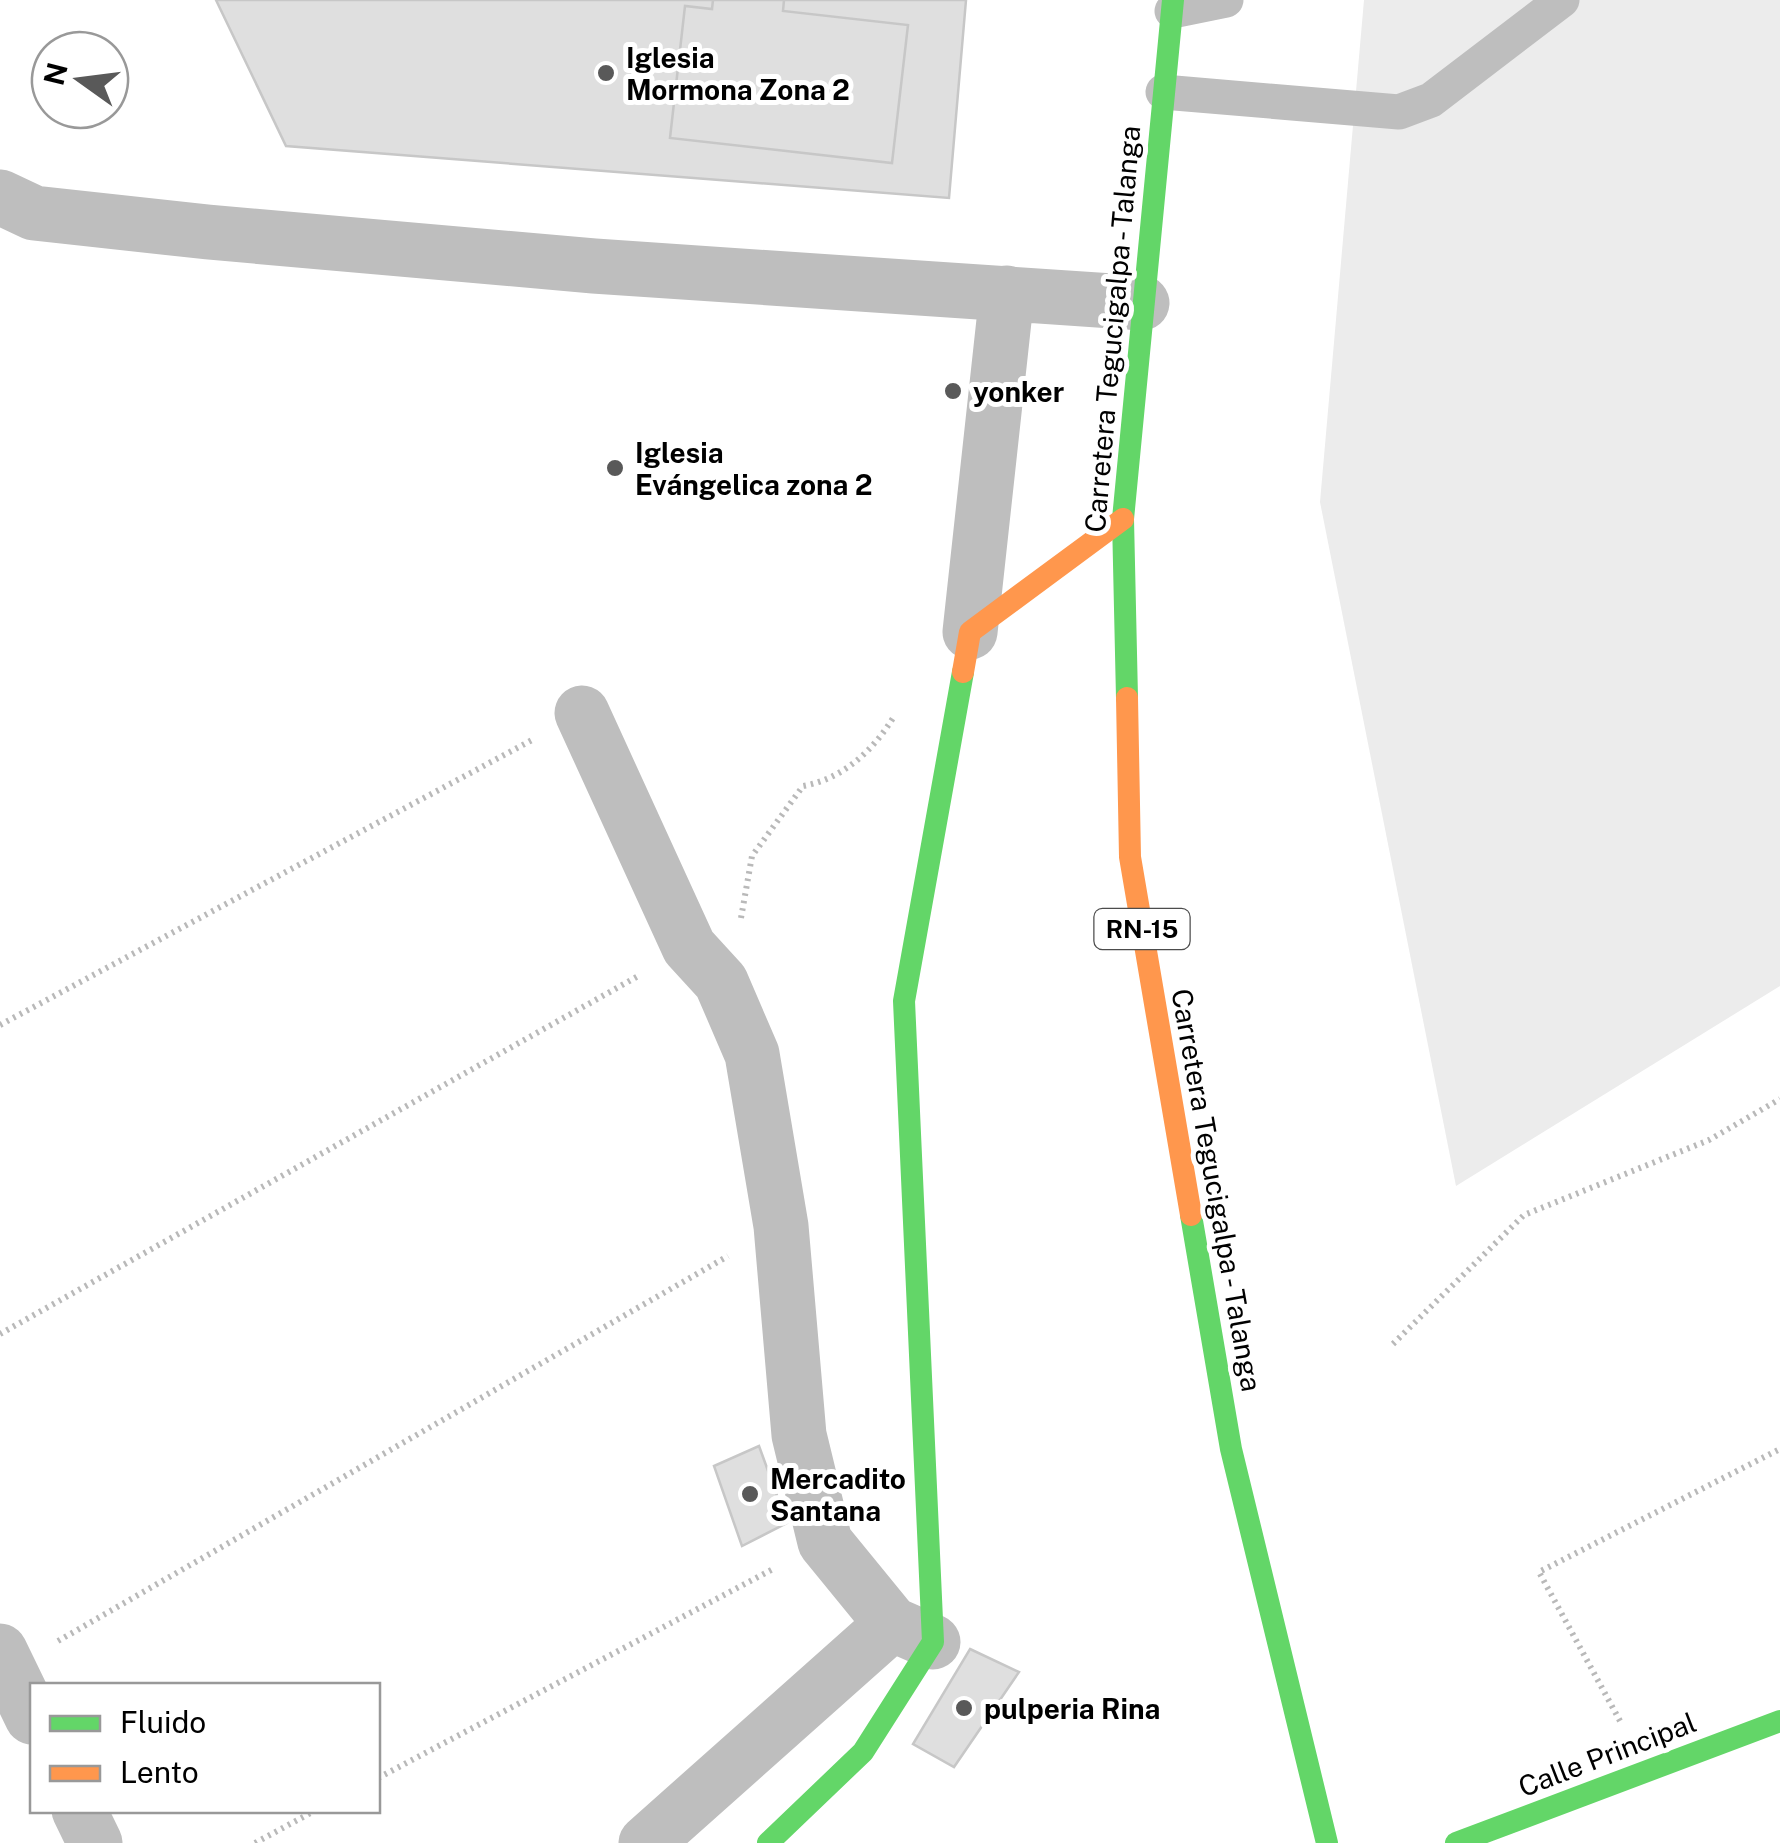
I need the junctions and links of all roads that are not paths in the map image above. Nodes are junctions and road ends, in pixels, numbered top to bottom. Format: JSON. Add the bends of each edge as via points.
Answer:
{"nodes":[{"id":1,"x":1226,"y":0,"type":"edge"},
{"id":2,"x":1562,"y":0,"type":"edge"},
{"id":3,"x":1172,"y":5,"type":"edge"},
{"id":4,"x":1164,"y":92,"type":"junction"},
{"id":5,"x":0,"y":197,"type":"edge"},
{"id":6,"x":1007,"y":294,"type":"junction"},
{"id":7,"x":1142,"y":303,"type":"junction"},
{"id":8,"x":1122,"y":519,"type":"junction"},
{"id":9,"x":970,"y":632,"type":"junction"},
{"id":10,"x":582,"y":713,"type":"road end"},
{"id":11,"x":912,"y":1632,"type":"junction"},
{"id":12,"x":1780,"y":1721,"type":"edge"},
{"id":13,"x":80,"y":1813,"type":"edge"},
{"id":14,"x":95,"y":1843,"type":"edge"},
{"id":15,"x":646,"y":1843,"type":"edge"},
{"id":16,"x":768,"y":1843,"type":"edge"},
{"id":17,"x":1327,"y":1843,"type":"edge"},
{"id":18,"x":1456,"y":1843,"type":"edge"}],
"edges":[{"from":1,"to":3,"type":"lane"},
{"from":2,"to":4,"type":"lane","via":[[1431,100],[1399,112]]},
{"from":3,"to":4,"type":"main road","name":"Carretera Tegucigalpa - Talanga","number":"RN-15"},
{"from":4,"to":7,"type":"main road","name":"Carretera Tegucigalpa - Talanga","number":"RN-15"},
{"from":5,"to":6,"type":"street","via":[[34,213],[208,232]]},
{"from":6,"to":7,"type":"street"},
{"from":6,"to":9,"type":"street"},
{"from":7,"to":8,"type":"main road","name":"Carretera Tegucigalpa - Talanga","number":"RN-15"},
{"from":8,"to":9,"type":"main road"},
{"from":8,"to":17,"type":"main road","name":"Carretera Tegucigalpa - Talanga","number":"RN-15","via":[[1130,858],[1230,1449]]},
{"from":9,"to":11,"type":"main road","via":[[904,1001]]},
{"from":10,"to":11,"type":"street","via":[[752,1054],[782,1226],[799,1436],[825,1542]]},
{"from":11,"to":15,"type":"street"},
{"from":11,"to":16,"type":"main road","via":[[863,1752]]},
{"from":12,"to":18,"type":"main road","name":"Calle Principal"},
{"from":13,"to":14,"type":"street"}]}
